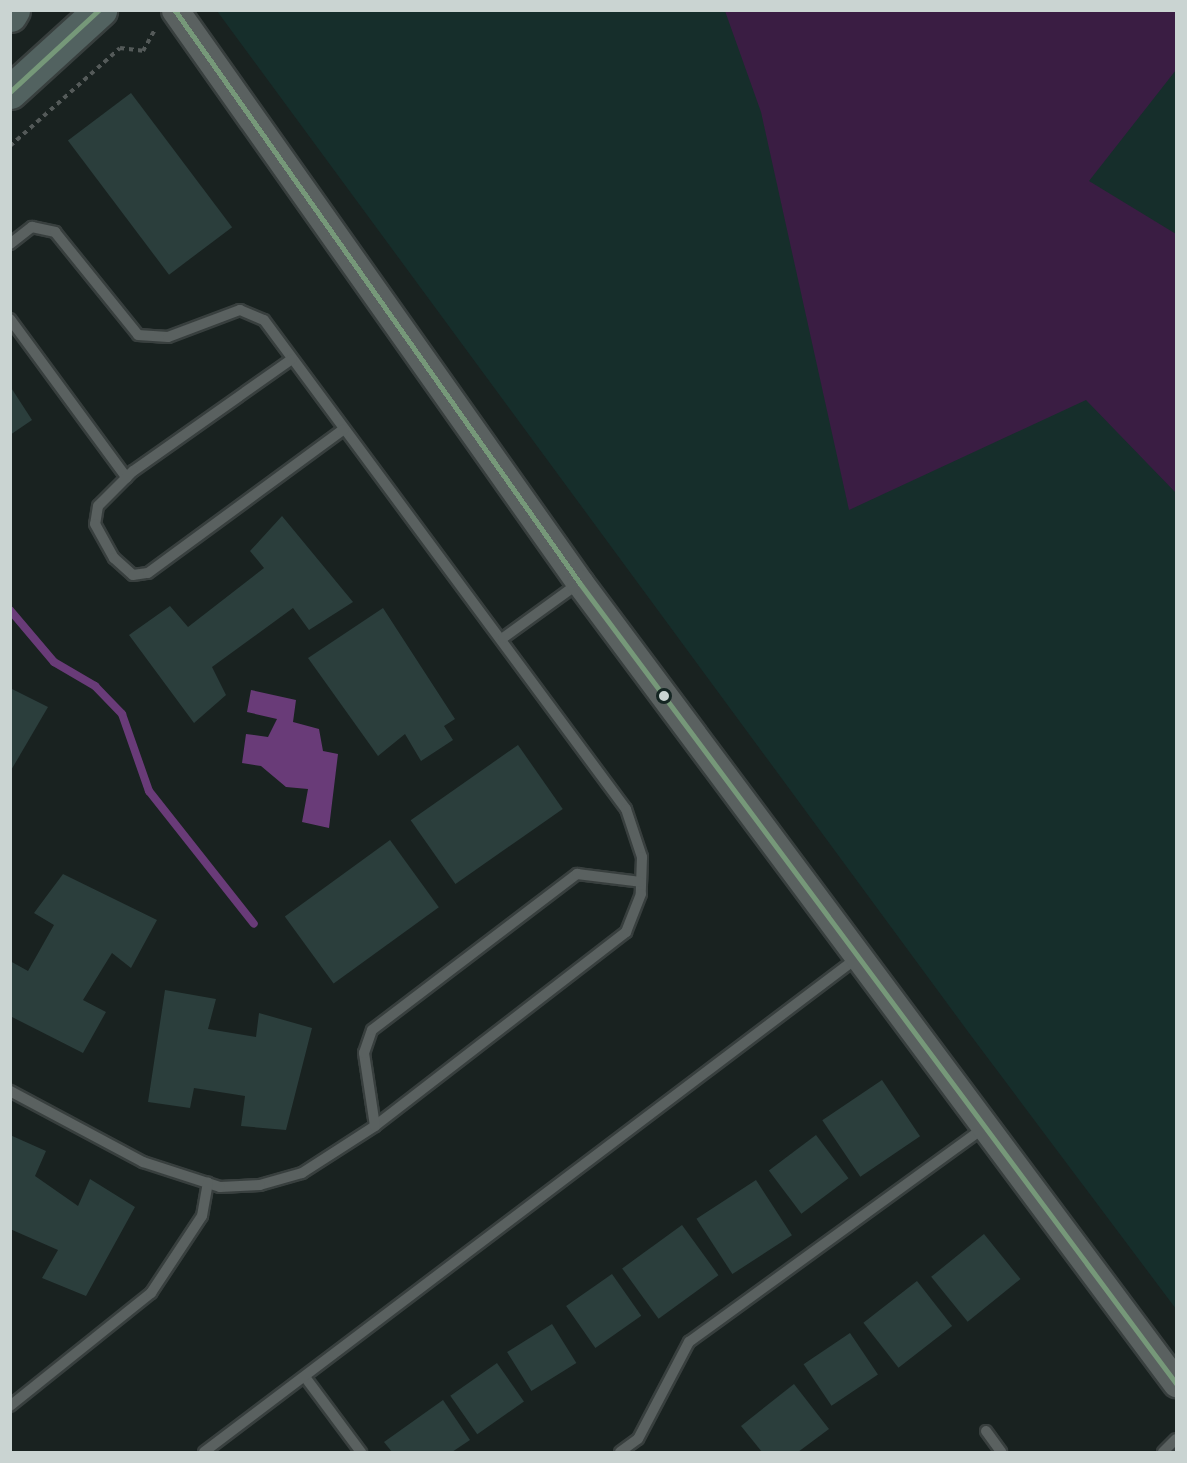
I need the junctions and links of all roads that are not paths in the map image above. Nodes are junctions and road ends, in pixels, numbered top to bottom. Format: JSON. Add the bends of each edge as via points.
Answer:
{"nodes":[{"id":1,"x":13,"y":10,"type":"edge"},
{"id":2,"x":100,"y":10,"type":"edge"},
{"id":3,"x":10,"y":15,"type":"edge"},
{"id":4,"x":167,"y":17,"type":"edge"},
{"id":5,"x":10,"y":92,"type":"edge"},
{"id":6,"x":10,"y":244,"type":"edge"},
{"id":7,"x":10,"y":319,"type":"edge"},
{"id":8,"x":292,"y":359,"type":"junction"},
{"id":9,"x":344,"y":429,"type":"junction"},
{"id":10,"x":127,"y":478,"type":"junction"},
{"id":11,"x":580,"y":583,"type":"junction"},
{"id":12,"x":502,"y":638,"type":"junction"},
{"id":13,"x":641,"y":882,"type":"junction"},
{"id":14,"x":858,"y":956,"type":"junction"},
{"id":15,"x":10,"y":1091,"type":"edge"},
{"id":16,"x":375,"y":1126,"type":"junction"},
{"id":17,"x":986,"y":1126,"type":"junction"},
{"id":18,"x":208,"y":1183,"type":"junction"},
{"id":19,"x":304,"y":1377,"type":"junction"},
{"id":20,"x":1176,"y":1383,"type":"edge"},
{"id":21,"x":10,"y":1406,"type":"edge"},
{"id":22,"x":986,"y":1431,"type":"dead end"},
{"id":23,"x":1176,"y":1438,"type":"edge"},
{"id":24,"x":204,"y":1452,"type":"edge"},
{"id":25,"x":361,"y":1452,"type":"edge"},
{"id":26,"x":620,"y":1452,"type":"edge"},
{"id":27,"x":1001,"y":1452,"type":"edge"},
{"id":28,"x":1163,"y":1452,"type":"edge"}],
"edges":[{"from":1,"to":3,"type":"highway"},
{"from":2,"to":5,"type":"highway"},
{"from":4,"to":11,"type":"street"},
{"from":6,"to":8,"type":"lane","via":[[32,227],[55,232],[138,335],[168,337],[240,310],[264,320]]},
{"from":7,"to":10,"type":"lane"},
{"from":8,"to":9,"type":"lane"},
{"from":8,"to":10,"type":"lane"},
{"from":9,"to":10,"type":"lane","via":[[148,573],[133,575],[114,558],[95,524],[98,506]]},
{"from":9,"to":12,"type":"lane"},
{"from":11,"to":12,"type":"lane"},
{"from":11,"to":14,"type":"street"},
{"from":12,"to":13,"type":"lane","via":[[633,819]]},
{"from":13,"to":16,"type":"lane","via":[[626,932]]},
{"from":13,"to":16,"type":"lane","via":[[578,874],[372,1030],[364,1053]]},
{"from":14,"to":17,"type":"street"},
{"from":14,"to":19,"type":"lane"},
{"from":15,"to":18,"type":"lane","via":[[143,1162]]},
{"from":16,"to":18,"type":"lane","via":[[302,1173],[260,1185]]},
{"from":17,"to":20,"type":"street"},
{"from":17,"to":26,"type":"lane","via":[[689,1342],[638,1439]]},
{"from":18,"to":21,"type":"lane","via":[[202,1215],[151,1293]]},
{"from":19,"to":24,"type":"lane"},
{"from":19,"to":25,"type":"lane"},
{"from":22,"to":27,"type":"lane"},
{"from":23,"to":28,"type":"lane"}]}
